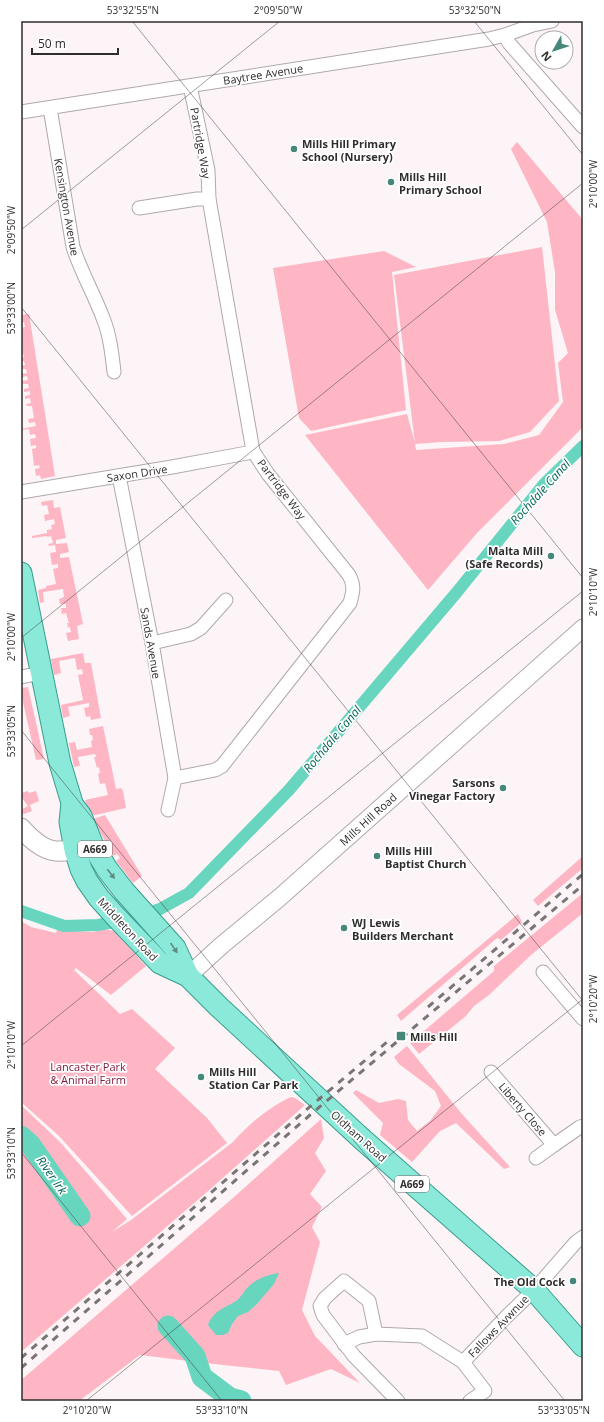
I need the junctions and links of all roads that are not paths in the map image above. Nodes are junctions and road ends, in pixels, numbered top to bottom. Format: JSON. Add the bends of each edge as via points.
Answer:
{"nodes":[{"id":1,"x":552,"y":21,"type":"edge"},
{"id":2,"x":532,"y":23,"type":"edge"},
{"id":3,"x":505,"y":35,"type":"junction"},
{"id":4,"x":190,"y":86,"type":"junction"},
{"id":5,"x":50,"y":108,"type":"junction"},
{"id":6,"x":21,"y":112,"type":"edge"},
{"id":7,"x":583,"y":127,"type":"edge"},
{"id":8,"x":209,"y":199,"type":"junction"},
{"id":9,"x":139,"y":208,"type":"dead end"},
{"id":10,"x":114,"y":372,"type":"dead end"},
{"id":11,"x":253,"y":451,"type":"junction"},
{"id":12,"x":119,"y":476,"type":"junction"},
{"id":13,"x":21,"y":492,"type":"edge"},
{"id":14,"x":21,"y":573,"type":"edge"},
{"id":15,"x":226,"y":600,"type":"dead end"},
{"id":16,"x":583,"y":628,"type":"edge"},
{"id":17,"x":152,"y":643,"type":"junction"},
{"id":18,"x":41,"y":673,"type":"junction"},
{"id":19,"x":21,"y":677,"type":"edge"},
{"id":20,"x":176,"y":778,"type":"junction"},
{"id":21,"x":168,"y":810,"type":"dead end"},
{"id":22,"x":21,"y":828,"type":"edge"},
{"id":23,"x":84,"y":848,"type":"junction"},
{"id":24,"x":543,"y":972,"type":"dead end"},
{"id":25,"x":188,"y":976,"type":"junction"},
{"id":26,"x":575,"y":1016,"type":"edge"},
{"id":27,"x":491,"y":1072,"type":"dead end"},
{"id":28,"x":583,"y":1126,"type":"edge"},
{"id":29,"x":554,"y":1145,"type":"junction"},
{"id":30,"x":536,"y":1158,"type":"dead end"},
{"id":31,"x":583,"y":1237,"type":"edge"},
{"id":32,"x":534,"y":1290,"type":"junction"},
{"id":33,"x":376,"y":1334,"type":"junction"},
{"id":34,"x":344,"y":1344,"type":"junction"},
{"id":35,"x":583,"y":1346,"type":"edge"},
{"id":36,"x":463,"y":1362,"type":"junction"},
{"id":37,"x":398,"y":1401,"type":"edge"},
{"id":38,"x":470,"y":1401,"type":"edge"}],
"edges":[{"from":1,"to":2,"type":"street","name":"Baytree Avenue"},
{"from":2,"to":3,"type":"street","name":"Baytree Avenue"},
{"from":3,"to":4,"type":"street","name":"Baytree Avenue"},
{"from":3,"to":7,"type":"street","via":[[509,43]]},
{"from":4,"to":5,"type":"street","name":"Baytree Avenue"},
{"from":4,"to":8,"type":"street","name":"Partridge Way","via":[[208,170]]},
{"from":5,"to":6,"type":"street","name":"Baytree Avenue"},
{"from":5,"to":10,"type":"street","name":"Kensington Avenue","via":[[73,247],[78,264],[104,318]]},
{"from":8,"to":9,"type":"street"},
{"from":8,"to":11,"type":"street","name":"Partridge Way"},
{"from":11,"to":12,"type":"street","name":"Saxon Drive"},
{"from":11,"to":20,"type":"street","name":"Partridge Way","via":[[268,474],[350,576],[354,591],[350,603],[222,766],[215,770]]},
{"from":12,"to":13,"type":"street","name":"Saxon Drive"},
{"from":12,"to":17,"type":"street","name":"Sands Avenue"},
{"from":14,"to":18,"type":"main road","name":"Middleton Road","number":"A669"},
{"from":15,"to":17,"type":"street","via":[[201,628],[191,634]]},
{"from":16,"to":25,"type":"street","name":"Mills Hill Road"},
{"from":17,"to":20,"type":"street","name":"Sands Avenue"},
{"from":18,"to":19,"type":"street"},
{"from":18,"to":23,"type":"main road","name":"Middleton Road","number":"A669","via":[[60,763],[72,803],[70,822]]},
{"from":20,"to":21,"type":"street","name":"Sands Avenue"},
{"from":22,"to":23,"type":"main road","via":[[40,847],[63,852]]},
{"from":23,"to":25,"type":"main road","name":"Middleton Road","number":"A669","one_way":true,"via":[[107,869],[175,948]]},
{"from":23,"to":25,"type":"main road","name":"Middleton Road","number":"A669","via":[[81,868],[99,898],[160,963]]},
{"from":24,"to":26,"type":"street"},
{"from":25,"to":32,"type":"main road","name":"Oldham Road","number":"A669","via":[[362,1140]]},
{"from":27,"to":29,"type":"street","name":"Liberty Close"},
{"from":28,"to":29,"type":"street","name":"Liberty Close"},
{"from":29,"to":30,"type":"street","name":"Liberty Close"},
{"from":31,"to":32,"type":"street","name":"Fallows Avwnue"},
{"from":32,"to":35,"type":"main road","name":"Oldham Road","number":"A669"},
{"from":32,"to":36,"type":"street","name":"Fallows Avwnue"},
{"from":33,"to":34,"type":"street","via":[[359,1337]]},
{"from":33,"to":34,"type":"street","via":[[370,1301],[344,1281],[320,1306],[323,1315]]},
{"from":33,"to":36,"type":"street","via":[[422,1336]]},
{"from":34,"to":37,"type":"street"},
{"from":36,"to":38,"type":"street","via":[[485,1391]]}]}
